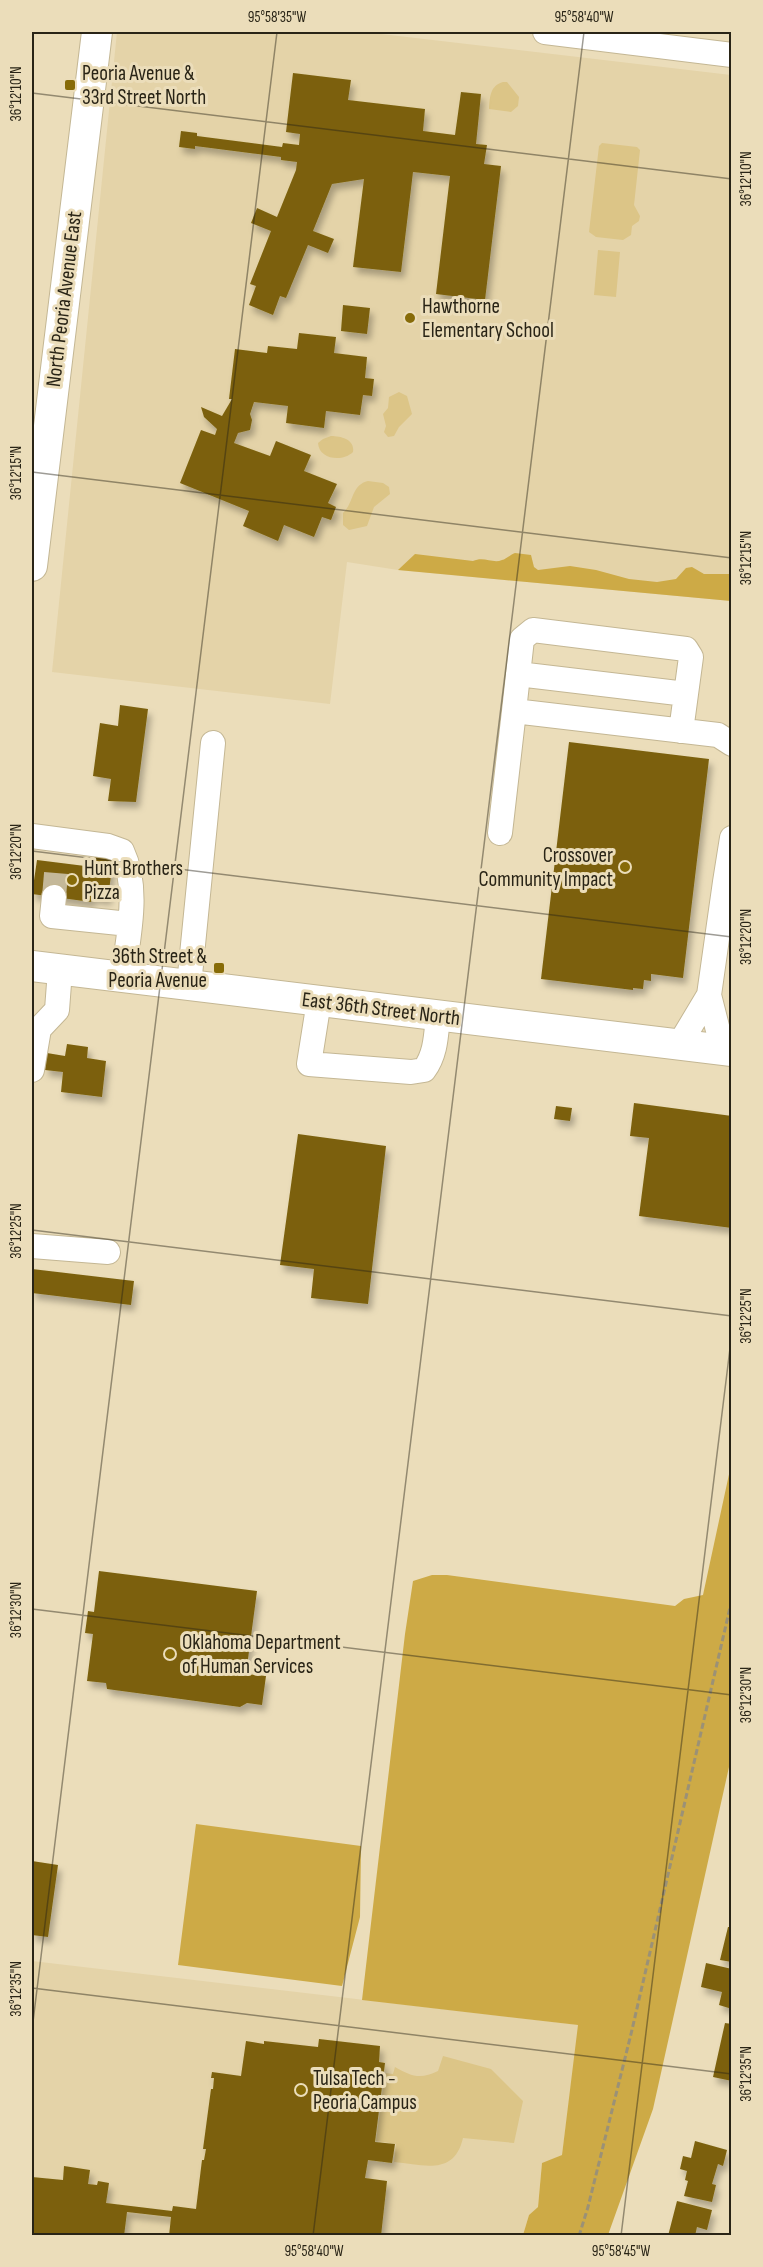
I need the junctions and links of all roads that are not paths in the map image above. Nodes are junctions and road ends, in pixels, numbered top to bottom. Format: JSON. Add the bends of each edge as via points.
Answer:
{"nodes":[{"id":1,"x":97,"y":32,"type":"edge"},
{"id":2,"x":545,"y":32,"type":"edge"},
{"id":3,"x":594,"y":34,"type":"edge"},
{"id":4,"x":732,"y":55,"type":"edge"},
{"id":5,"x":32,"y":566,"type":"edge"},
{"id":6,"x":518,"y":674,"type":"junction"},
{"id":7,"x":686,"y":694,"type":"junction"},
{"id":8,"x":514,"y":711,"type":"junction"},
{"id":9,"x":681,"y":731,"type":"junction"},
{"id":10,"x":213,"y":743,"type":"dead end"},
{"id":11,"x":732,"y":744,"type":"edge"},
{"id":12,"x":500,"y":833,"type":"dead end"},
{"id":13,"x":32,"y":836,"type":"edge"},
{"id":14,"x":732,"y":838,"type":"edge"},
{"id":15,"x":728,"y":882,"type":"edge"},
{"id":16,"x":54,"y":897,"type":"tunnel mouth"},
{"id":17,"x":129,"y":924,"type":"junction"},
{"id":18,"x":46,"y":968,"type":"edge"},
{"id":19,"x":123,"y":977,"type":"junction"},
{"id":20,"x":189,"y":985,"type":"junction"},
{"id":21,"x":718,"y":989,"type":"edge"},
{"id":22,"x":319,"y":1001,"type":"junction"},
{"id":23,"x":438,"y":1016,"type":"junction"},
{"id":24,"x":35,"y":1028,"type":"edge"},
{"id":25,"x":679,"y":1045,"type":"junction"},
{"id":26,"x":727,"y":1050,"type":"edge"},
{"id":27,"x":32,"y":1070,"type":"edge"},
{"id":28,"x":32,"y":1246,"type":"edge"},
{"id":29,"x":108,"y":1252,"type":"dead end"}],
"edges":[{"from":1,"to":5,"type":"main road","name":"North Peoria Avenue East"},
{"from":2,"to":3,"type":"street"},
{"from":3,"to":4,"type":"street"},
{"from":6,"to":7,"type":"street"},
{"from":6,"to":7,"type":"street","via":[[522,639],[533,630],[686,650],[691,657]]},
{"from":6,"to":8,"type":"street"},
{"from":7,"to":9,"type":"street"},
{"from":8,"to":9,"type":"street"},
{"from":8,"to":12,"type":"street"},
{"from":9,"to":11,"type":"street","via":[[718,735]]},
{"from":10,"to":20,"type":"street"},
{"from":13,"to":17,"type":"street","via":[[59,851],[108,846],[122,851],[130,867]]},
{"from":14,"to":15,"type":"street"},
{"from":15,"to":21,"type":"street"},
{"from":16,"to":17,"type":"street","via":[[52,916]]},
{"from":17,"to":19,"type":"street"},
{"from":18,"to":19,"type":"main road","name":"East 36th Street North"},
{"from":18,"to":24,"type":"street","via":[[57,1010]]},
{"from":19,"to":20,"type":"main road","name":"East 36th Street North"},
{"from":20,"to":22,"type":"main road","name":"East 36th Street North"},
{"from":21,"to":25,"type":"street"},
{"from":21,"to":26,"type":"street"},
{"from":22,"to":23,"type":"main road","name":"East 36th Street North"},
{"from":22,"to":23,"type":"street","via":[[309,1064],[424,1070],[434,1048]]},
{"from":23,"to":25,"type":"main road","name":"East 36th Street North"},
{"from":24,"to":27,"type":"street"},
{"from":25,"to":26,"type":"main road","name":"East 36th Street North"},
{"from":28,"to":29,"type":"street"}]}
